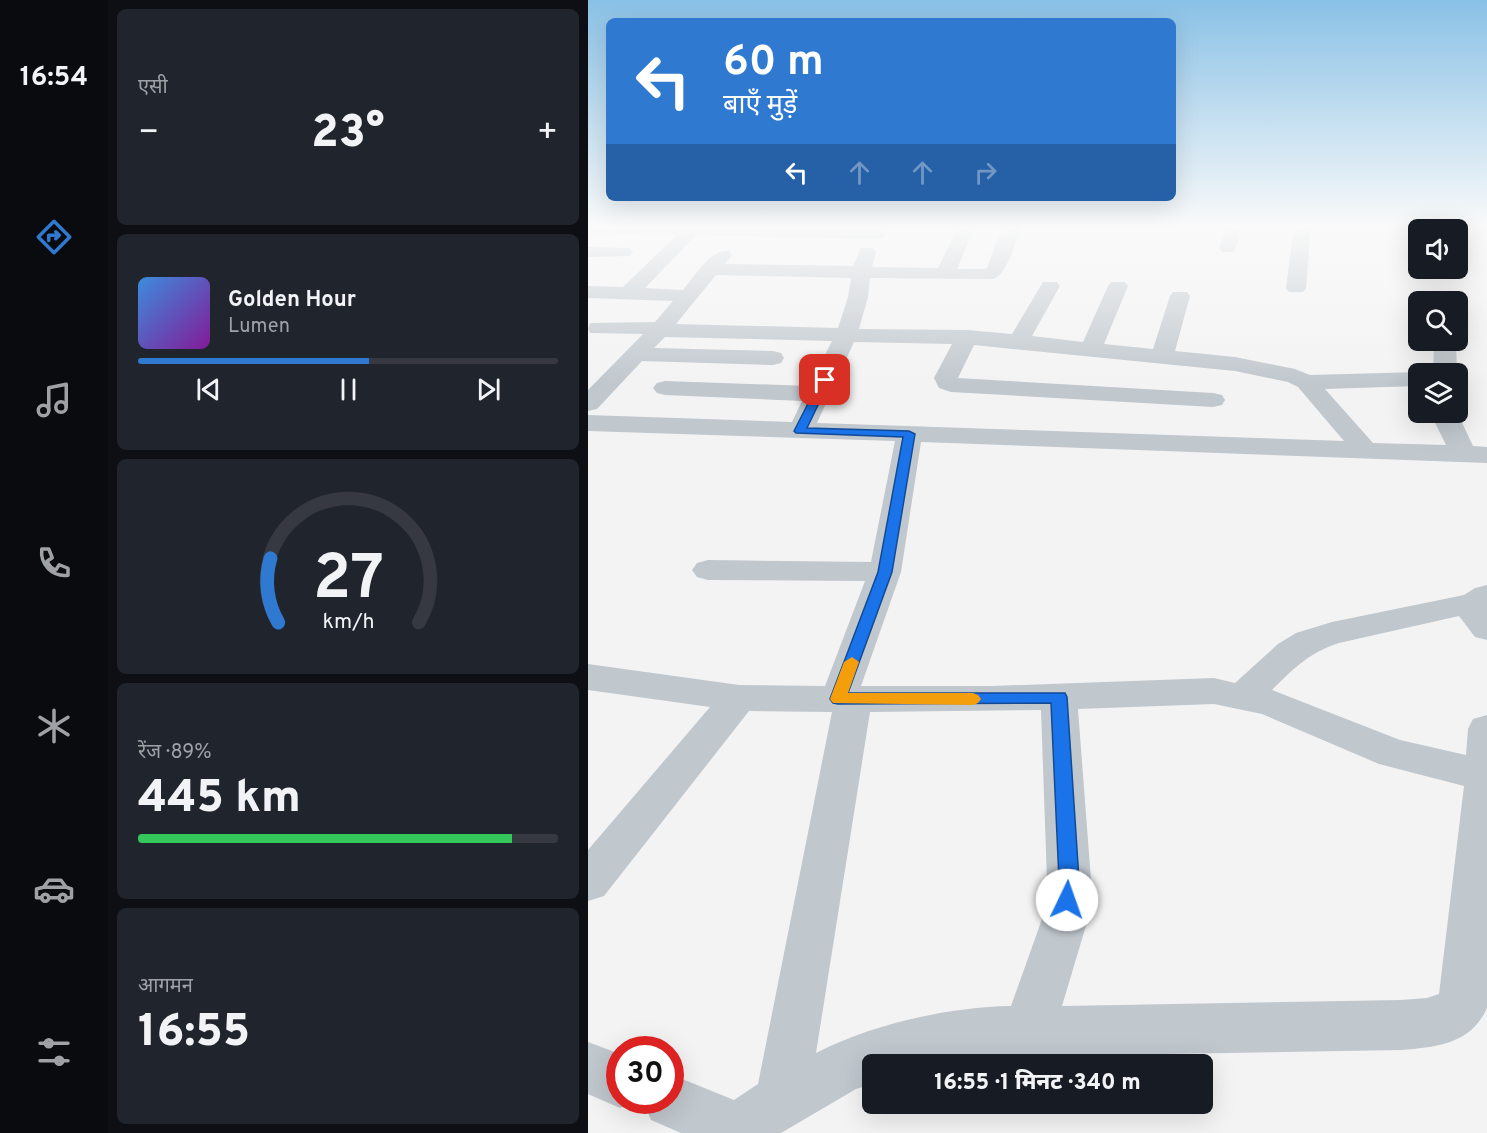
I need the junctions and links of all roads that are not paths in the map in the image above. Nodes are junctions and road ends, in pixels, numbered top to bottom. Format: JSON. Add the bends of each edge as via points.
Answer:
{"nodes":[{"id":1,"x":646,"y":278,"type":"edge"},
{"id":2,"x":702,"y":278,"type":"edge"},
{"id":3,"x":860,"y":278,"type":"edge"},
{"id":4,"x":1297,"y":278,"type":"edge"},
{"id":5,"x":1050,"y":286,"type":"dead end"},
{"id":6,"x":1118,"y":286,"type":"dead end"},
{"id":7,"x":1296,"y":288,"type":"dead end"},
{"id":8,"x":589,"y":294,"type":"edge"},
{"id":9,"x":630,"y":295,"type":"junction"},
{"id":10,"x":688,"y":296,"type":"junction"},
{"id":11,"x":1180,"y":296,"type":"dead end"},
{"id":12,"x":660,"y":329,"type":"junction"},
{"id":13,"x":593,"y":333,"type":"edge"},
{"id":14,"x":787,"y":333,"type":"junction"},
{"id":15,"x":846,"y":335,"type":"junction"},
{"id":16,"x":967,"y":337,"type":"junction"},
{"id":17,"x":1018,"y":342,"type":"junction"},
{"id":18,"x":1091,"y":349,"type":"junction"},
{"id":19,"x":635,"y":354,"type":"junction"},
{"id":20,"x":1162,"y":356,"type":"junction"},
{"id":21,"x":773,"y":358,"type":"junction"},
{"id":22,"x":1408,"y":379,"type":"edge"},
{"id":23,"x":1306,"y":382,"type":"junction"},
{"id":24,"x":665,"y":388,"type":"dead end"},
{"id":25,"x":755,"y":392,"type":"junction"},
{"id":26,"x":1044,"y":392,"type":"junction"},
{"id":27,"x":818,"y":394,"type":"junction"},
{"id":28,"x":1213,"y":400,"type":"dead end"},
{"id":29,"x":588,"y":404,"type":"edge"},
{"id":30,"x":588,"y":423,"type":"edge"},
{"id":31,"x":1451,"y":423,"type":"edge"},
{"id":32,"x":800,"y":431,"type":"junction"},
{"id":33,"x":909,"y":434,"type":"junction"},
{"id":34,"x":1034,"y":437,"type":"junction"},
{"id":35,"x":1365,"y":450,"type":"junction"},
{"id":36,"x":1476,"y":454,"type":"edge"},
{"id":37,"x":708,"y":570,"type":"dead end"},
{"id":38,"x":885,"y":572,"type":"junction"},
{"id":39,"x":1481,"y":610,"type":"edge"},
{"id":40,"x":589,"y":678,"type":"edge"},
{"id":41,"x":1244,"y":696,"type":"junction"},
{"id":42,"x":1059,"y":697,"type":"junction"},
{"id":43,"x":739,"y":698,"type":"junction"},
{"id":44,"x":846,"y":699,"type":"junction"},
{"id":45,"x":1486,"y":760,"type":"edge"},
{"id":46,"x":588,"y":882,"type":"edge"},
{"id":47,"x":1028,"y":1032,"type":"junction"},
{"id":48,"x":588,"y":1068,"type":"edge"},
{"id":49,"x":606,"y":1075,"type":"edge"},
{"id":50,"x":782,"y":1100,"type":"junction"},
{"id":51,"x":684,"y":1108,"type":"edge"},
{"id":52,"x":735,"y":1131,"type":"edge"}],
"edges":[{"from":1,"to":9,"type":"street"},
{"from":2,"to":10,"type":"street"},
{"from":3,"to":15,"type":"street"},
{"from":4,"to":7,"type":"street"},
{"from":5,"to":17,"type":"street"},
{"from":6,"to":18,"type":"street"},
{"from":8,"to":9,"type":"street"},
{"from":9,"to":10,"type":"street"},
{"from":9,"to":13,"type":"street"},
{"from":10,"to":12,"type":"street"},
{"from":11,"to":20,"type":"street"},
{"from":12,"to":13,"type":"street"},
{"from":12,"to":14,"type":"street"},
{"from":12,"to":19,"type":"street"},
{"from":14,"to":15,"type":"street"},
{"from":14,"to":21,"type":"street"},
{"from":15,"to":16,"type":"street"},
{"from":15,"to":27,"type":"street"},
{"from":16,"to":17,"type":"street"},
{"from":16,"to":26,"type":"street","via":[[947,383]]},
{"from":17,"to":18,"type":"street"},
{"from":18,"to":20,"type":"street"},
{"from":19,"to":21,"type":"street"},
{"from":19,"to":29,"type":"street"},
{"from":20,"to":23,"type":"street","via":[[1279,372]]},
{"from":21,"to":25,"type":"street"},
{"from":22,"to":23,"type":"street"},
{"from":23,"to":35,"type":"street"},
{"from":24,"to":25,"type":"street"},
{"from":25,"to":27,"type":"street"},
{"from":26,"to":28,"type":"street"},
{"from":26,"to":34,"type":"street"},
{"from":27,"to":32,"type":"street"},
{"from":30,"to":32,"type":"street"},
{"from":31,"to":36,"type":"street"},
{"from":32,"to":33,"type":"street"},
{"from":33,"to":34,"type":"street"},
{"from":33,"to":38,"type":"street"},
{"from":34,"to":35,"type":"street"},
{"from":35,"to":36,"type":"street"},
{"from":37,"to":38,"type":"street"},
{"from":38,"to":44,"type":"street"},
{"from":39,"to":41,"type":"street","via":[[1461,605],[1308,641],[1290,652]]},
{"from":40,"to":43,"type":"street"},
{"from":41,"to":42,"type":"street","via":[[1214,691]]},
{"from":41,"to":45,"type":"street","via":[[1393,753]]},
{"from":42,"to":44,"type":"street"},
{"from":42,"to":47,"type":"street","via":[[1068,890],[1065,919]]},
{"from":43,"to":44,"type":"street"},
{"from":43,"to":46,"type":"street"},
{"from":44,"to":50,"type":"street"},
{"from":45,"to":47,"type":"street","via":[[1463,1005],[1455,1015],[1440,1022],[1401,1025]]},
{"from":47,"to":50,"type":"street","via":[[983,1032],[902,1048],[844,1067]]},
{"from":48,"to":49,"type":"street"},
{"from":50,"to":52,"type":"street"},
{"from":51,"to":52,"type":"street"}]}
